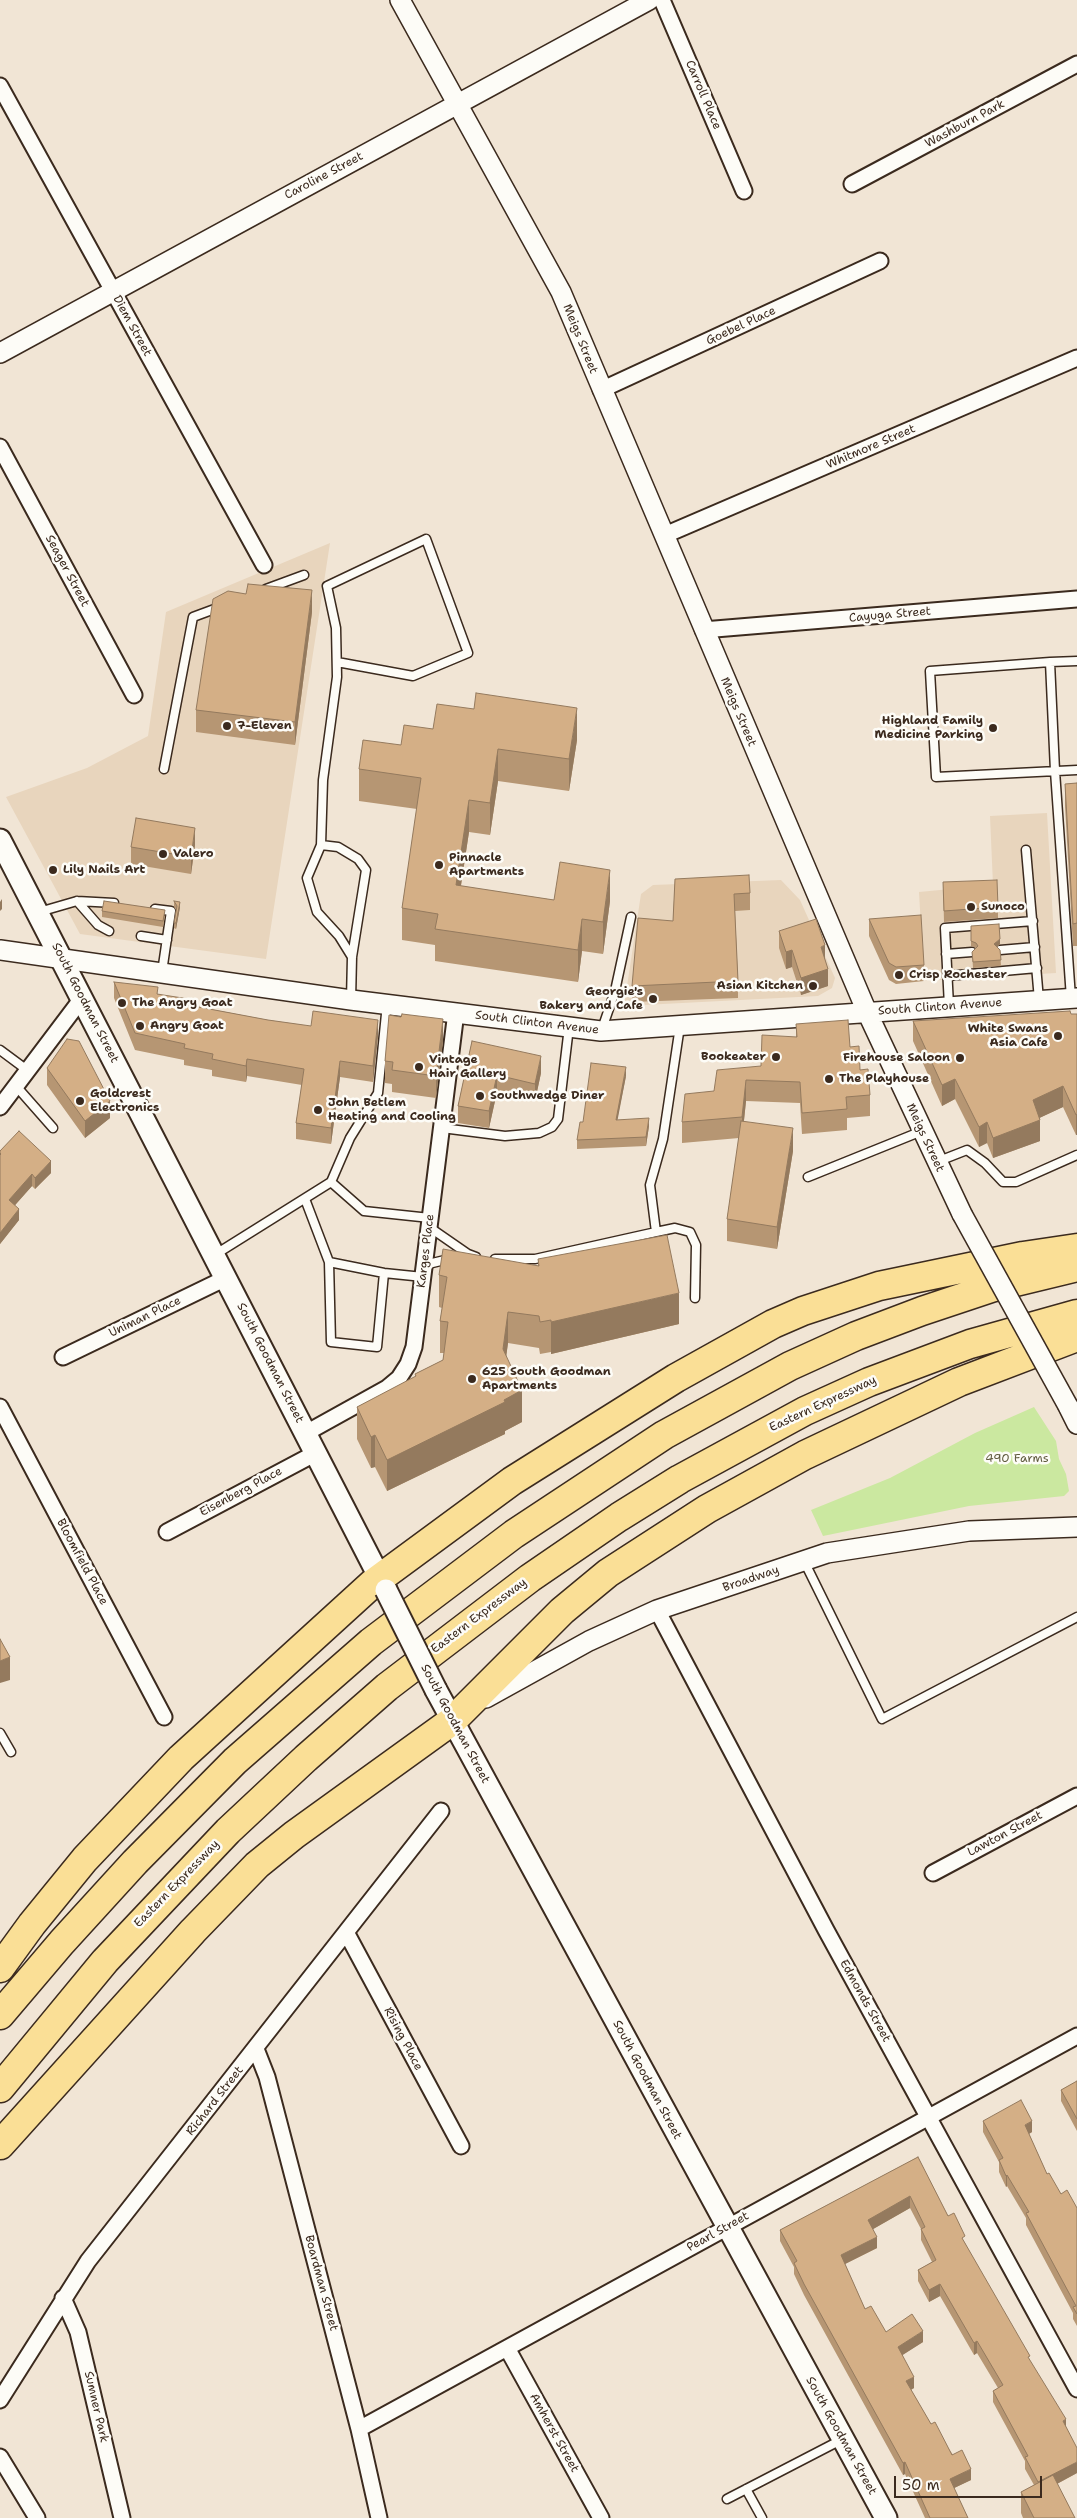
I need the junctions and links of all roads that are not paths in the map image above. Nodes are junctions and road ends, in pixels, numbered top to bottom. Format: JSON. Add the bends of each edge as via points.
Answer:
{"nodes":[{"id":1,"x":400,"y":0,"type":"edge"},
{"id":2,"x":649,"y":0,"type":"edge"},
{"id":3,"x":662,"y":0,"type":"edge"},
{"id":4,"x":1077,"y":64,"type":"edge"},
{"id":5,"x":0,"y":86,"type":"edge"},
{"id":6,"x":459,"y":104,"type":"junction"},
{"id":7,"x":852,"y":184,"type":"dead end"},
{"id":8,"x":744,"y":191,"type":"dead end"},
{"id":9,"x":880,"y":261,"type":"dead end"},
{"id":10,"x":113,"y":291,"type":"junction"},
{"id":11,"x":0,"y":353,"type":"edge"},
{"id":12,"x":1077,"y":358,"type":"edge"},
{"id":13,"x":601,"y":390,"type":"junction"},
{"id":14,"x":0,"y":447,"type":"edge"},
{"id":15,"x":665,"y":535,"type":"junction"},
{"id":16,"x":264,"y":566,"type":"dead end"},
{"id":17,"x":304,"y":575,"type":"dead end"},
{"id":18,"x":258,"y":592,"type":"edge"},
{"id":19,"x":1077,"y":599,"type":"edge"},
{"id":20,"x":230,"y":603,"type":"edge"},
{"id":21,"x":703,"y":630,"type":"junction"},
{"id":22,"x":1077,"y":661,"type":"edge"},
{"id":23,"x":336,"y":662,"type":"junction"},
{"id":24,"x":1050,"y":662,"type":"junction"},
{"id":25,"x":134,"y":695,"type":"dead end"},
{"id":26,"x":164,"y":769,"type":"dead end"},
{"id":27,"x":1077,"y":770,"type":"edge"},
{"id":28,"x":1055,"y":771,"type":"junction"},
{"id":29,"x":0,"y":840,"type":"edge"},
{"id":30,"x":321,"y":845,"type":"junction"},
{"id":31,"x":1026,"y":850,"type":"dead end"},
{"id":32,"x":77,"y":901,"type":"junction"},
{"id":33,"x":123,"y":904,"type":"edge"},
{"id":34,"x":142,"y":907,"type":"edge"},
{"id":35,"x":38,"y":912,"type":"junction"},
{"id":36,"x":632,"y":917,"type":"dead end"},
{"id":37,"x":1033,"y":921,"type":"junction"},
{"id":38,"x":109,"y":931,"type":"dead end"},
{"id":39,"x":140,"y":936,"type":"dead end"},
{"id":40,"x":167,"y":940,"type":"junction"},
{"id":41,"x":1035,"y":947,"type":"junction"},
{"id":42,"x":1068,"y":949,"type":"junction"},
{"id":43,"x":1077,"y":949,"type":"edge"},
{"id":44,"x":0,"y":950,"type":"edge"},
{"id":45,"x":1000,"y":950,"type":"edge"},
{"id":46,"x":972,"y":952,"type":"edge"},
{"id":47,"x":946,"y":954,"type":"junction"},
{"id":48,"x":352,"y":957,"type":"junction"},
{"id":49,"x":62,"y":958,"type":"junction"},
{"id":50,"x":1037,"y":968,"type":"junction"},
{"id":51,"x":162,"y":972,"type":"junction"},
{"id":52,"x":947,"y":976,"type":"junction"},
{"id":53,"x":83,"y":997,"type":"junction"},
{"id":54,"x":1074,"y":998,"type":"edge"},
{"id":55,"x":351,"y":1000,"type":"junction"},
{"id":56,"x":1039,"y":1000,"type":"junction"},
{"id":57,"x":387,"y":1004,"type":"junction"},
{"id":58,"x":948,"y":1006,"type":"junction"},
{"id":59,"x":456,"y":1012,"type":"junction"},
{"id":60,"x":867,"y":1012,"type":"junction"},
{"id":61,"x":680,"y":1026,"type":"junction"},
{"id":62,"x":570,"y":1027,"type":"junction"},
{"id":63,"x":601,"y":1031,"type":"junction"},
{"id":64,"x":0,"y":1050,"type":"edge"},
{"id":65,"x":28,"y":1070,"type":"junction"},
{"id":66,"x":16,"y":1086,"type":"junction"},
{"id":67,"x":0,"y":1107,"type":"edge"},
{"id":68,"x":53,"y":1128,"type":"dead end"},
{"id":69,"x":442,"y":1128,"type":"junction"},
{"id":70,"x":922,"y":1131,"type":"junction"},
{"id":71,"x":1077,"y":1155,"type":"edge"},
{"id":72,"x":937,"y":1162,"type":"junction"},
{"id":73,"x":808,"y":1176,"type":"dead end"},
{"id":74,"x":331,"y":1182,"type":"junction"},
{"id":75,"x":305,"y":1199,"type":"junction"},
{"id":76,"x":430,"y":1223,"type":"junction"},
{"id":77,"x":656,"y":1232,"type":"junction"},
{"id":78,"x":1077,"y":1248,"type":"edge"},
{"id":79,"x":468,"y":1254,"type":"junction"},
{"id":80,"x":214,"y":1255,"type":"junction"},
{"id":81,"x":329,"y":1262,"type":"junction"},
{"id":82,"x":1077,"y":1267,"type":"edge"},
{"id":83,"x":424,"y":1271,"type":"junction"},
{"id":84,"x":384,"y":1273,"type":"junction"},
{"id":85,"x":226,"y":1278,"type":"junction"},
{"id":86,"x":694,"y":1298,"type":"dead end"},
{"id":87,"x":1077,"y":1314,"type":"edge"},
{"id":88,"x":1077,"y":1337,"type":"edge"},
{"id":89,"x":63,"y":1357,"type":"dead end"},
{"id":90,"x":0,"y":1407,"type":"edge"},
{"id":91,"x":1077,"y":1424,"type":"edge"},
{"id":92,"x":306,"y":1433,"type":"junction"},
{"id":93,"x":316,"y":1453,"type":"junction"},
{"id":94,"x":1077,"y":1527,"type":"edge"},
{"id":95,"x":167,"y":1532,"type":"dead end"},
{"id":96,"x":804,"y":1561,"type":"junction"},
{"id":97,"x":383,"y":1584,"type":"junction"},
{"id":98,"x":657,"y":1610,"type":"junction"},
{"id":99,"x":1077,"y":1617,"type":"edge"},
{"id":100,"x":164,"y":1717,"type":"dead end"},
{"id":101,"x":452,"y":1721,"type":"junction"},
{"id":102,"x":0,"y":1733,"type":"edge"},
{"id":103,"x":11,"y":1752,"type":"dead end"},
{"id":104,"x":1077,"y":1796,"type":"edge"},
{"id":105,"x":441,"y":1811,"type":"dead end"},
{"id":106,"x":932,"y":1872,"type":"dead end"},
{"id":107,"x":346,"y":1932,"type":"junction"},
{"id":108,"x":0,"y":1968,"type":"edge"},
{"id":109,"x":0,"y":2015,"type":"edge"},
{"id":110,"x":1077,"y":2036,"type":"edge"},
{"id":111,"x":256,"y":2049,"type":"junction"},
{"id":112,"x":0,"y":2088,"type":"edge"},
{"id":113,"x":928,"y":2115,"type":"junction"},
{"id":114,"x":0,"y":2145,"type":"edge"},
{"id":115,"x":461,"y":2146,"type":"dead end"},
{"id":116,"x":728,"y":2227,"type":"junction"},
{"id":117,"x":64,"y":2298,"type":"junction"},
{"id":118,"x":507,"y":2348,"type":"junction"},
{"id":119,"x":1077,"y":2389,"type":"edge"},
{"id":120,"x":0,"y":2400,"type":"edge"},
{"id":121,"x":359,"y":2429,"type":"junction"},
{"id":122,"x":843,"y":2439,"type":"junction"},
{"id":123,"x":0,"y":2457,"type":"edge"},
{"id":124,"x":746,"y":2489,"type":"junction"},
{"id":125,"x":726,"y":2499,"type":"dead end"},
{"id":126,"x":37,"y":2518,"type":"edge"},
{"id":127,"x":122,"y":2518,"type":"edge"},
{"id":128,"x":379,"y":2518,"type":"edge"},
{"id":129,"x":601,"y":2518,"type":"edge"},
{"id":130,"x":762,"y":2518,"type":"edge"},
{"id":131,"x":886,"y":2518,"type":"edge"}],
"edges":[{"from":1,"to":6,"type":"street","name":"Meigs Street"},
{"from":2,"to":6,"type":"street","name":"Caroline Street"},
{"from":3,"to":8,"type":"street","name":"Carroll Place"},
{"from":4,"to":7,"type":"street","name":"Washburn Park"},
{"from":5,"to":10,"type":"street","name":"Diem Street"},
{"from":6,"to":10,"type":"street","name":"Caroline Street"},
{"from":6,"to":13,"type":"street","name":"Meigs Street","via":[[561,292]]},
{"from":9,"to":13,"type":"street","name":"Goebel Place"},
{"from":10,"to":11,"type":"street","name":"Caroline Street"},
{"from":10,"to":16,"type":"street","name":"Diem Street"},
{"from":12,"to":15,"type":"street","name":"Whitmore Street"},
{"from":13,"to":15,"type":"street","name":"Meigs Street"},
{"from":14,"to":25,"type":"street","name":"Seager Street"},
{"from":15,"to":21,"type":"street","name":"Meigs Street"},
{"from":17,"to":18,"type":"lane"},
{"from":19,"to":21,"type":"street","name":"Cayuga Street"},
{"from":20,"to":26,"type":"lane","via":[[194,616]]},
{"from":21,"to":60,"type":"street","name":"Meigs Street"},
{"from":22,"to":24,"type":"lane"},
{"from":23,"to":23,"type":"lane","via":[[336,628],[328,586],[426,539],[468,653],[412,676]]},
{"from":23,"to":30,"type":"lane","via":[[323,780]]},
{"from":24,"to":28,"type":"lane"},
{"from":24,"to":28,"type":"lane","via":[[930,671],[936,777]]},
{"from":27,"to":28,"type":"lane"},
{"from":28,"to":42,"type":"lane"},
{"from":29,"to":35,"type":"main road","name":"South Goodman Street"},
{"from":30,"to":48,"type":"lane","via":[[307,878],[317,912],[339,936]]},
{"from":30,"to":48,"type":"lane","via":[[338,847],[358,859],[366,870]]},
{"from":31,"to":37,"type":"lane"},
{"from":32,"to":33,"type":"lane"},
{"from":32,"to":35,"type":"lane"},
{"from":32,"to":38,"type":"lane","via":[[98,925]]},
{"from":34,"to":40,"type":"lane","via":[[171,911]]},
{"from":35,"to":49,"type":"main road","name":"South Goodman Street"},
{"from":36,"to":63,"type":"lane","via":[[616,991]]},
{"from":37,"to":41,"type":"lane"},
{"from":37,"to":47,"type":"lane","via":[[945,928]]},
{"from":39,"to":40,"type":"lane"},
{"from":40,"to":51,"type":"lane"},
{"from":41,"to":45,"type":"lane"},
{"from":41,"to":50,"type":"lane"},
{"from":42,"to":43,"type":"lane"},
{"from":42,"to":54,"type":"lane"},
{"from":44,"to":49,"type":"street","name":"South Clinton Avenue"},
{"from":46,"to":47,"type":"lane"},
{"from":47,"to":52,"type":"lane"},
{"from":48,"to":55,"type":"lane"},
{"from":49,"to":51,"type":"street","name":"South Clinton Avenue"},
{"from":49,"to":53,"type":"main road","name":"South Goodman Street"},
{"from":50,"to":52,"type":"lane"},
{"from":50,"to":56,"type":"lane"},
{"from":51,"to":55,"type":"street","name":"South Clinton Avenue"},
{"from":52,"to":58,"type":"lane"},
{"from":53,"to":65,"type":"street"},
{"from":53,"to":80,"type":"main road","name":"South Goodman Street"},
{"from":54,"to":56,"type":"street","name":"South Clinton Avenue"},
{"from":55,"to":57,"type":"street","name":"South Clinton Avenue"},
{"from":56,"to":58,"type":"street","name":"South Clinton Avenue"},
{"from":57,"to":59,"type":"street","name":"South Clinton Avenue"},
{"from":57,"to":74,"type":"lane","via":[[378,1093],[350,1138]]},
{"from":58,"to":60,"type":"street","name":"South Clinton Avenue"},
{"from":59,"to":62,"type":"street","name":"South Clinton Avenue"},
{"from":59,"to":69,"type":"street","name":"Karges Place"},
{"from":60,"to":61,"type":"street","name":"South Clinton Avenue"},
{"from":60,"to":70,"type":"street","name":"Meigs Street"},
{"from":61,"to":63,"type":"street","name":"South Clinton Avenue"},
{"from":61,"to":77,"type":"lane","via":[[663,1138],[650,1185]]},
{"from":62,"to":63,"type":"street","name":"South Clinton Avenue"},
{"from":62,"to":69,"type":"lane","via":[[558,1118],[552,1126],[539,1134],[506,1136]]},
{"from":64,"to":65,"type":"lane"},
{"from":65,"to":66,"type":"street"},
{"from":66,"to":67,"type":"street"},
{"from":66,"to":68,"type":"lane"},
{"from":69,"to":76,"type":"street","name":"Karges Place"},
{"from":70,"to":72,"type":"street","name":"Meigs Street"},
{"from":70,"to":73,"type":"lane"},
{"from":71,"to":72,"type":"lane","via":[[1016,1182],[1003,1182],[967,1150]]},
{"from":72,"to":91,"type":"street","name":"Meigs Street","bridge":true},
{"from":74,"to":75,"type":"lane"},
{"from":74,"to":76,"type":"lane","via":[[364,1211]]},
{"from":75,"to":80,"type":"lane"},
{"from":75,"to":81,"type":"lane"},
{"from":76,"to":79,"type":"lane"},
{"from":76,"to":83,"type":"street","name":"Karges Place"},
{"from":77,"to":79,"type":"lane","via":[[535,1259],[508,1260]]},
{"from":77,"to":86,"type":"lane","via":[[675,1228],[690,1232],[696,1245]]},
{"from":78,"to":97,"type":"highway","via":[[879,1286],[773,1324],[676,1378],[499,1490]]},
{"from":79,"to":83,"type":"lane"},
{"from":80,"to":85,"type":"main road","name":"South Goodman Street"},
{"from":81,"to":84,"type":"lane"},
{"from":81,"to":84,"type":"lane","via":[[331,1342],[377,1346]]},
{"from":82,"to":109,"type":"highway","via":[[991,1288],[922,1311],[790,1366],[664,1434],[514,1534],[378,1636],[235,1761],[134,1862]]},
{"from":83,"to":84,"type":"lane"},
{"from":83,"to":92,"type":"street","name":"Karges Place","via":[[414,1347],[399,1378],[372,1398]]},
{"from":85,"to":89,"type":"street","name":"Uniman Place"},
{"from":85,"to":92,"type":"main road","name":"South Goodman Street"},
{"from":87,"to":112,"type":"highway","name":"Eastern Expressway","via":[[970,1344],[813,1407],[680,1479],[530,1578],[387,1688],[228,1831],[105,1961]]},
{"from":88,"to":101,"type":"highway","via":[[995,1367],[898,1410],[790,1463],[688,1521],[585,1590]]},
{"from":90,"to":100,"type":"street","name":"Bloomfield Place"},
{"from":92,"to":93,"type":"main road","name":"South Goodman Street"},
{"from":93,"to":95,"type":"street","name":"Eisenberg Place"},
{"from":93,"to":97,"type":"main road","name":"South Goodman Street"},
{"from":94,"to":96,"type":"street","name":"Broadway","via":[[969,1531],[826,1553]]},
{"from":96,"to":98,"type":"street","name":"Broadway"},
{"from":96,"to":99,"type":"lane","via":[[882,1719]]},
{"from":97,"to":101,"type":"main road","name":"South Goodman Street","bridge":true},
{"from":97,"to":108,"type":"highway","via":[[216,1725],[148,1791],[71,1875]]},
{"from":98,"to":101,"type":"street","name":"Broadway","via":[[556,1658]]},
{"from":98,"to":113,"type":"street","name":"Edmonds Street"},
{"from":101,"to":114,"type":"highway","via":[[294,1835],[247,1875]]},
{"from":101,"to":116,"type":"main road","name":"South Goodman Street"},
{"from":102,"to":103,"type":"lane"},
{"from":104,"to":106,"type":"street","name":"Lawton Street"},
{"from":105,"to":107,"type":"street","name":"Richard Street"},
{"from":107,"to":111,"type":"street","name":"Richard Street"},
{"from":107,"to":115,"type":"street","name":"Rising Place"},
{"from":110,"to":113,"type":"street","name":"Pearl Street"},
{"from":111,"to":117,"type":"street","name":"Richard Street","via":[[88,2261]]},
{"from":111,"to":121,"type":"street","name":"Boardman Street","via":[[267,2077]]},
{"from":113,"to":116,"type":"street","name":"Pearl Street"},
{"from":113,"to":119,"type":"street","name":"Edmonds Street"},
{"from":116,"to":118,"type":"street","name":"Pearl Street"},
{"from":116,"to":122,"type":"main road","name":"South Goodman Street"},
{"from":117,"to":120,"type":"street","name":"Richard Street"},
{"from":117,"to":127,"type":"street","name":"Sumner Park","via":[[78,2332]]},
{"from":118,"to":121,"type":"street","name":"Pearl Street"},
{"from":118,"to":129,"type":"street","name":"Amherst Street"},
{"from":121,"to":128,"type":"street","name":"Boardman Street"},
{"from":122,"to":124,"type":"lane"},
{"from":122,"to":131,"type":"main road","name":"South Goodman Street"},
{"from":123,"to":126,"type":"street"},
{"from":124,"to":125,"type":"lane"},
{"from":124,"to":130,"type":"lane"}]}
